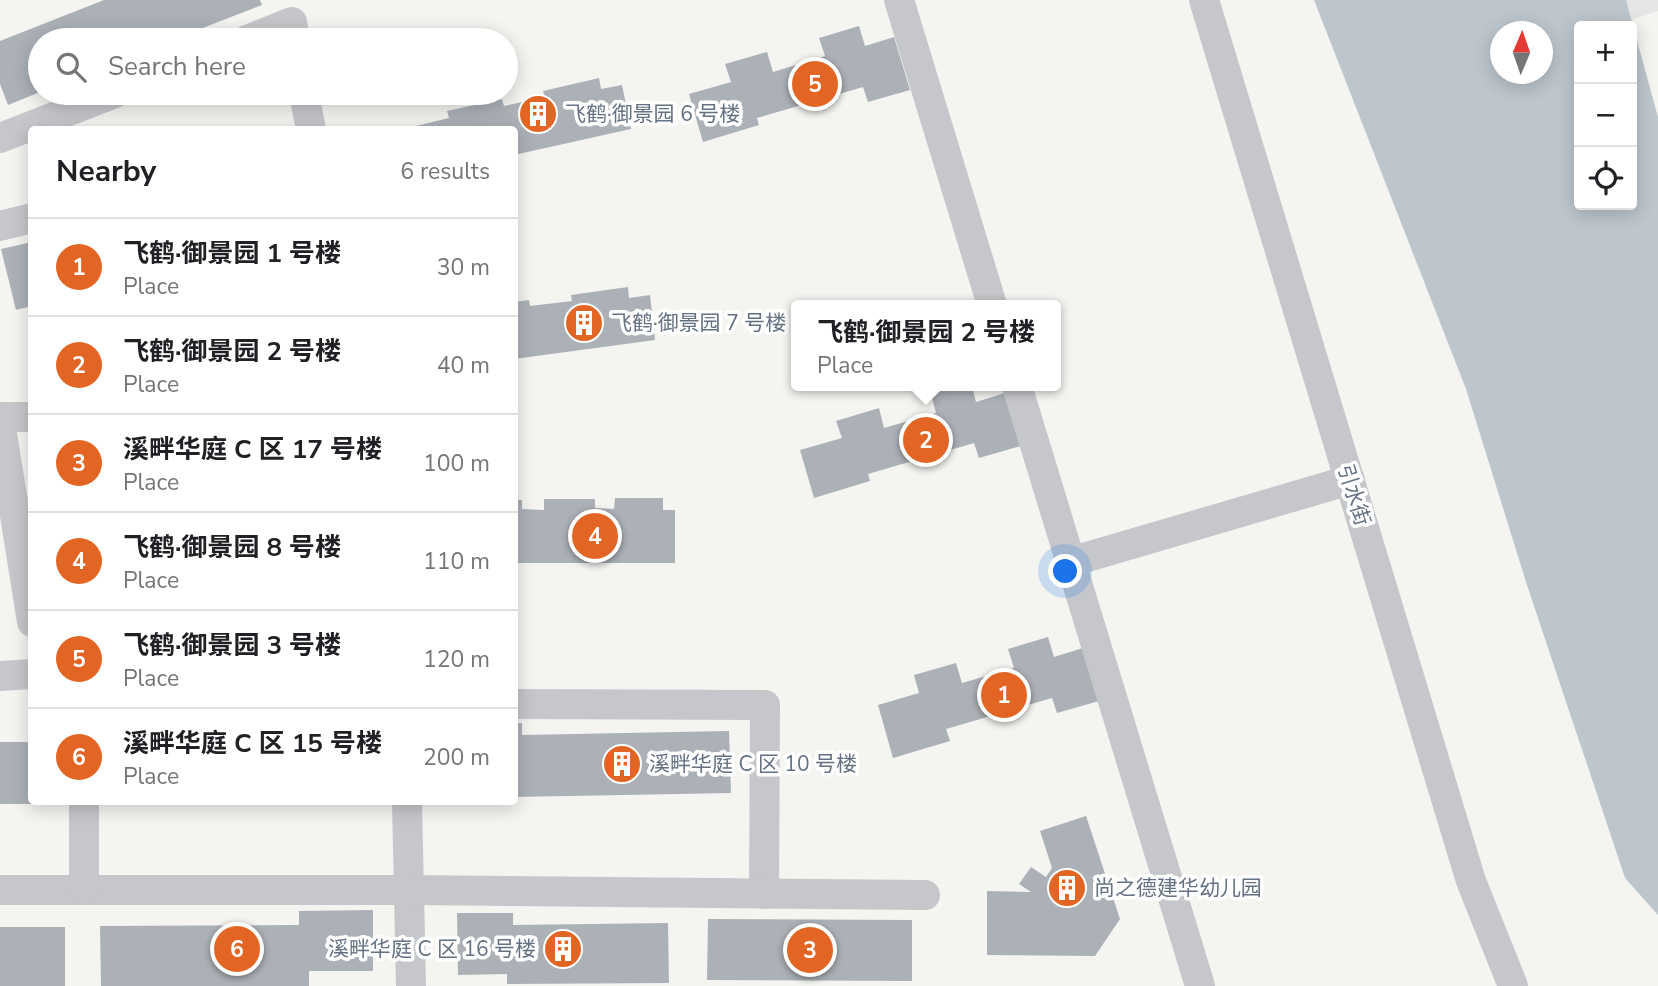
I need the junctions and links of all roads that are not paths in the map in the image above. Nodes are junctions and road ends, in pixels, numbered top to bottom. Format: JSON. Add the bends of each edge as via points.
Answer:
{"nodes":[{"id":1,"x":899,"y":0,"type":"edge"},
{"id":2,"x":1204,"y":0,"type":"edge"},
{"id":3,"x":277,"y":28,"type":"edge"},
{"id":4,"x":293,"y":28,"type":"edge"},
{"id":5,"x":84,"y":105,"type":"edge"},
{"id":6,"x":306,"y":105,"type":"edge"},
{"id":7,"x":31,"y":126,"type":"edge"},
{"id":8,"x":310,"y":126,"type":"edge"},
{"id":9,"x":28,"y":127,"type":"edge"},
{"id":10,"x":0,"y":138,"type":"edge"},
{"id":11,"x":28,"y":219,"type":"edge"},
{"id":12,"x":0,"y":226,"type":"edge"},
{"id":13,"x":990,"y":300,"type":"edge"},
{"id":14,"x":1019,"y":391,"type":"edge"},
{"id":15,"x":28,"y":417,"type":"edge"},
{"id":16,"x":0,"y":419,"type":"edge"},
{"id":17,"x":1350,"y":480,"type":"junction"},
{"id":18,"x":1070,"y":562,"type":"junction"},
{"id":19,"x":28,"y":597,"type":"edge"},
{"id":20,"x":28,"y":674,"type":"edge"},
{"id":21,"x":0,"y":677,"type":"edge"},
{"id":22,"x":518,"y":704,"type":"edge"},
{"id":23,"x":84,"y":805,"type":"edge"},
{"id":24,"x":407,"y":805,"type":"edge"},
{"id":25,"x":0,"y":890,"type":"edge"},
{"id":26,"x":84,"y":890,"type":"junction"},
{"id":27,"x":409,"y":890,"type":"junction"},
{"id":28,"x":764,"y":894,"type":"junction"},
{"id":29,"x":925,"y":895,"type":"dead end"},
{"id":30,"x":411,"y":986,"type":"edge"},
{"id":31,"x":1200,"y":986,"type":"edge"},
{"id":32,"x":1513,"y":986,"type":"edge"}],
"edges":[{"from":1,"to":13,"type":"street"},
{"from":2,"to":17,"type":"street","name":"引水街"},
{"from":3,"to":4,"type":"street","via":[[292,22]]},
{"from":5,"to":7,"type":"street"},
{"from":6,"to":8,"type":"street"},
{"from":9,"to":10,"type":"street"},
{"from":11,"to":12,"type":"street"},
{"from":14,"to":18,"type":"street"},
{"from":15,"to":16,"type":"street"},
{"from":16,"to":19,"type":"street"},
{"from":17,"to":18,"type":"street"},
{"from":17,"to":32,"type":"street","name":"引水街","via":[[1471,881]]},
{"from":18,"to":31,"type":"street"},
{"from":20,"to":21,"type":"street"},
{"from":22,"to":28,"type":"street","via":[[765,705]]},
{"from":23,"to":26,"type":"street"},
{"from":24,"to":27,"type":"street"},
{"from":25,"to":26,"type":"street"},
{"from":26,"to":27,"type":"street"},
{"from":27,"to":28,"type":"street"},
{"from":27,"to":30,"type":"street"},
{"from":28,"to":29,"type":"street"}]}
